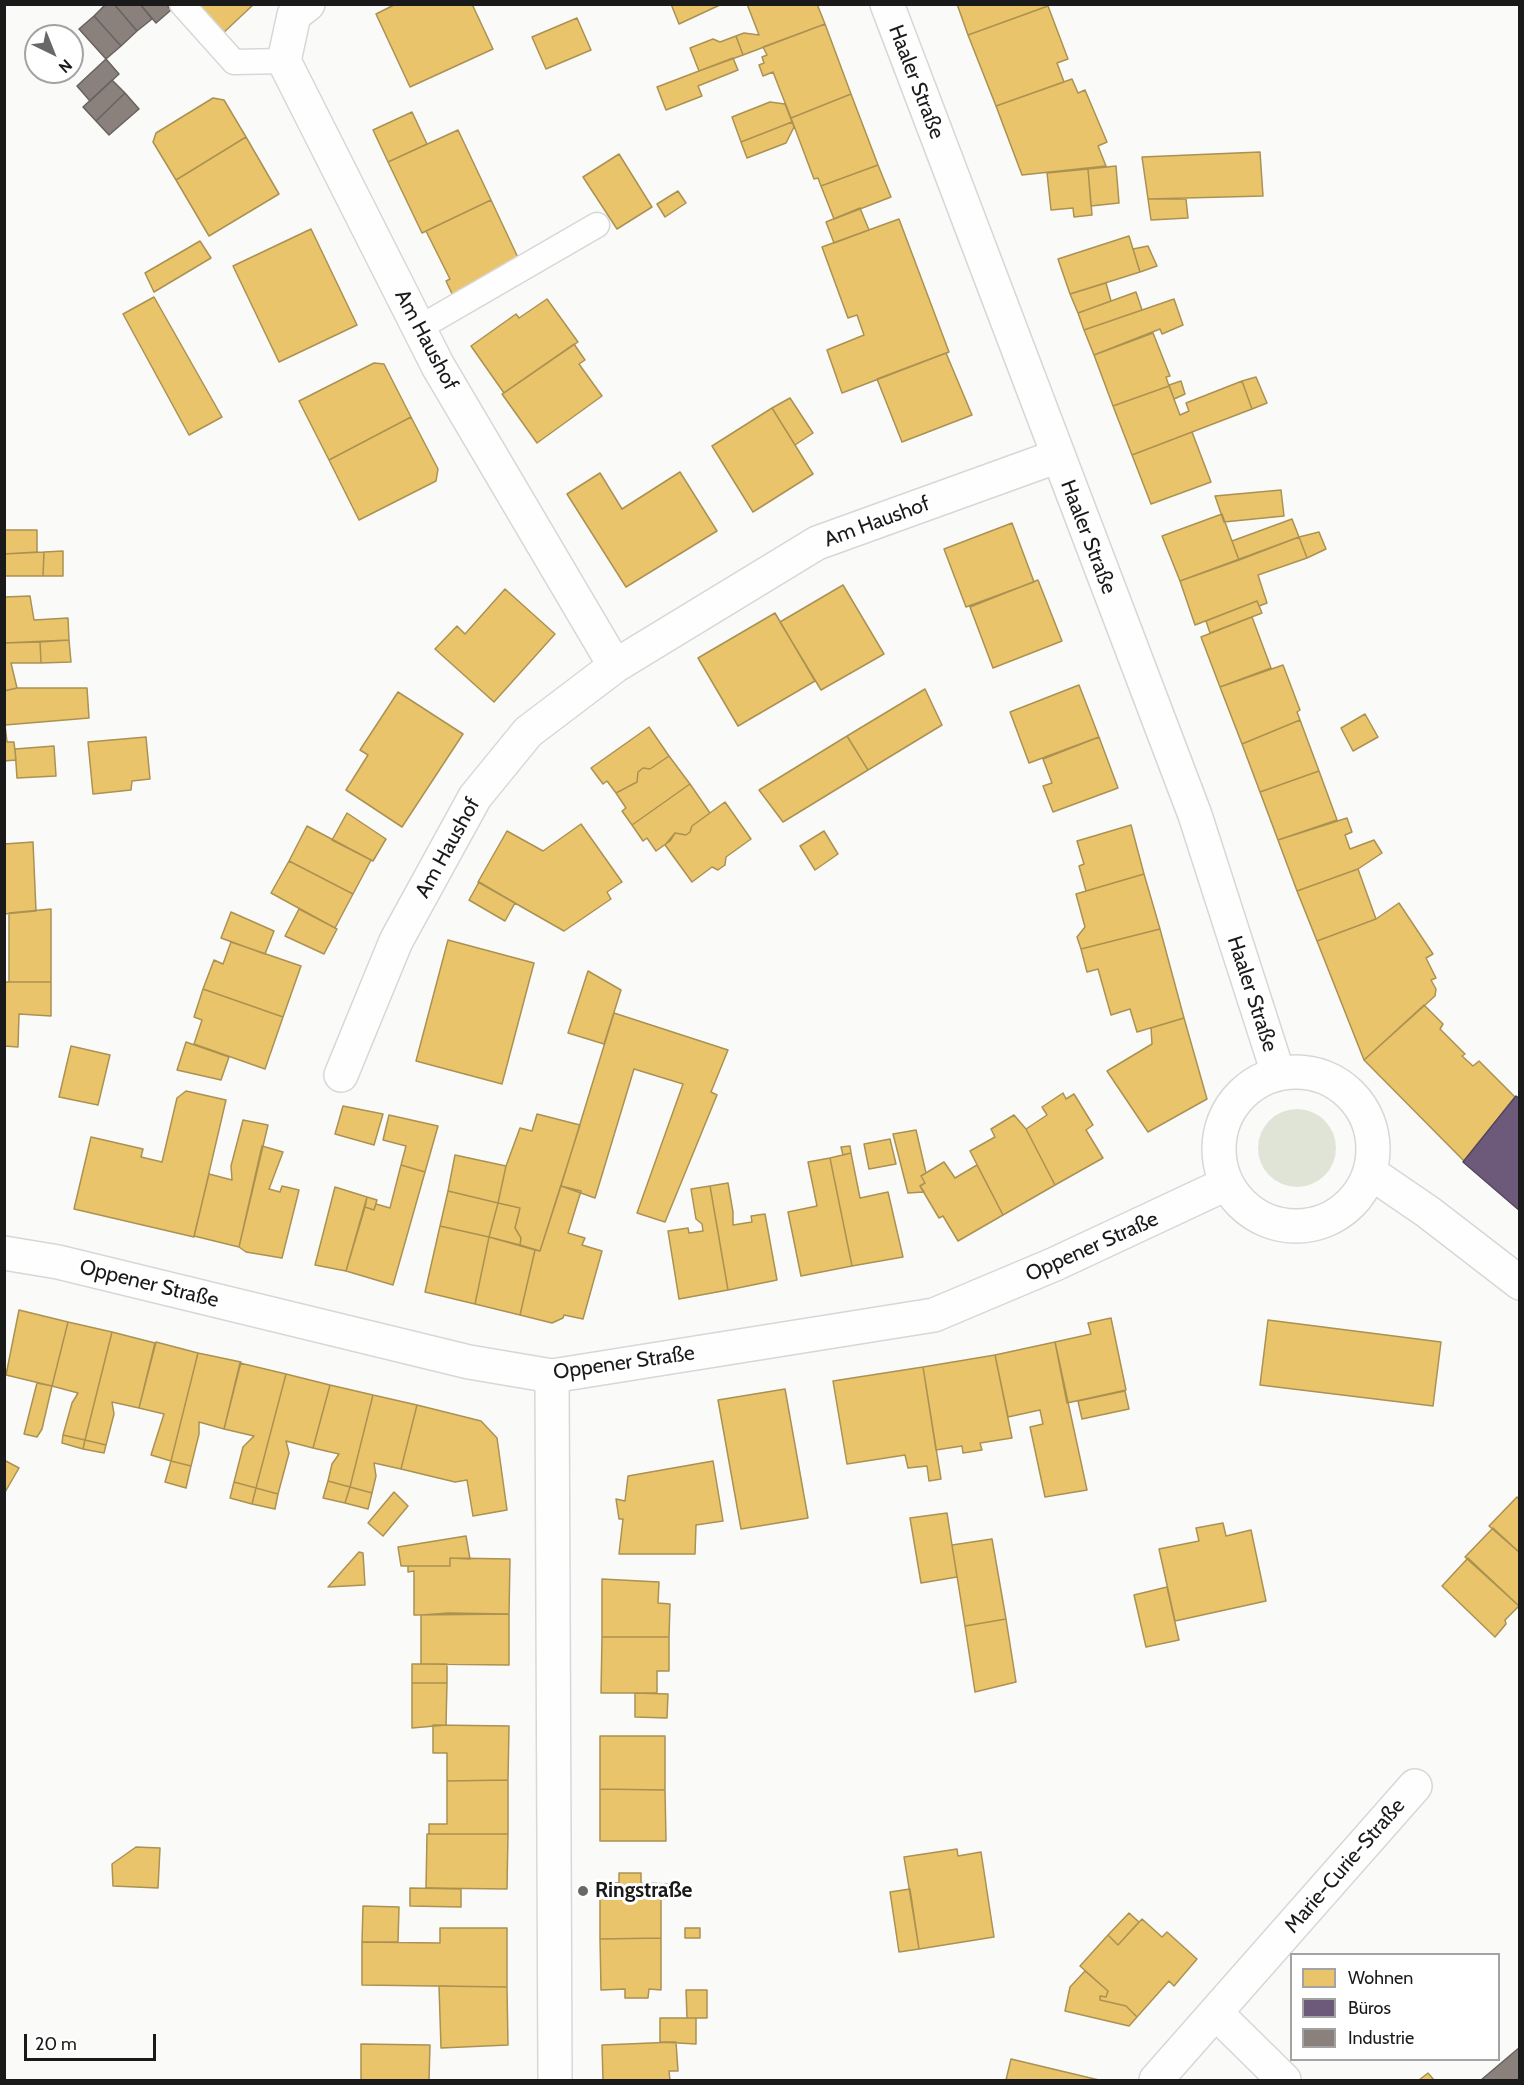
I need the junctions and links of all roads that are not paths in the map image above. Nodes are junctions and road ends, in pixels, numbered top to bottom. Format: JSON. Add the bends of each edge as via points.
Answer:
{"nodes":[{"id":1,"x":182,"y":4,"type":"edge"},
{"id":2,"x":308,"y":4,"type":"edge"},
{"id":3,"x":887,"y":4,"type":"edge"},
{"id":4,"x":284,"y":61,"type":"junction"},
{"id":5,"x":597,"y":225,"type":"dead end"},
{"id":6,"x":418,"y":328,"type":"junction"},
{"id":7,"x":1058,"y":456,"type":"junction"},
{"id":8,"x":615,"y":666,"type":"junction"},
{"id":9,"x":1278,"y":1074,"type":"junction"},
{"id":10,"x":340,"y":1075,"type":"dead end"},
{"id":11,"x":1371,"y":1173,"type":"junction"},
{"id":12,"x":1226,"y":1184,"type":"junction"},
{"id":13,"x":4,"y":1253,"type":"edge"},
{"id":14,"x":1520,"y":1283,"type":"edge"},
{"id":15,"x":552,"y":1376,"type":"junction"},
{"id":16,"x":1414,"y":1786,"type":"dead end"},
{"id":17,"x":1216,"y":2013,"type":"junction"},
{"id":18,"x":555,"y":2080,"type":"edge"},
{"id":19,"x":1156,"y":2080,"type":"edge"},
{"id":20,"x":1284,"y":2080,"type":"edge"}],
"edges":[{"from":1,"to":4,"type":"lane","via":[[234,62]]},
{"from":2,"to":4,"type":"street","via":[[294,15]]},
{"from":3,"to":7,"type":"street","name":"Haaler Straße"},
{"from":4,"to":6,"type":"street","name":"Am Haushof"},
{"from":5,"to":6,"type":"lane"},
{"from":6,"to":8,"type":"street","name":"Am Haushof"},
{"from":7,"to":8,"type":"street","name":"Am Haushof","via":[[817,543]]},
{"from":7,"to":9,"type":"street","name":"Haaler Straße","via":[[1195,815]]},
{"from":8,"to":10,"type":"street","name":"Am Haushof","via":[[528,732],[475,797],[396,941]]},
{"from":9,"to":11,"type":"street","via":[[1302,1072],[1324,1077],[1344,1088],[1371,1127]]},
{"from":9,"to":12,"type":"street","via":[[1257,1082],[1238,1096],[1226,1116],[1218,1138],[1218,1161]]},
{"from":11,"to":12,"type":"street","via":[[1358,1196],[1339,1214],[1315,1225],[1288,1227],[1263,1221],[1241,1205]]},
{"from":11,"to":14,"type":"street"},
{"from":12,"to":15,"type":"street","name":"Oppener Straße","via":[[934,1315]]},
{"from":13,"to":15,"type":"street","name":"Oppener Straße","via":[[58,1262],[469,1362]]},
{"from":15,"to":18,"type":"street"},
{"from":16,"to":17,"type":"street","name":"Marie-Curie-Straße"},
{"from":17,"to":19,"type":"street","name":"Marie-Curie-Straße"},
{"from":17,"to":20,"type":"street"}]}
